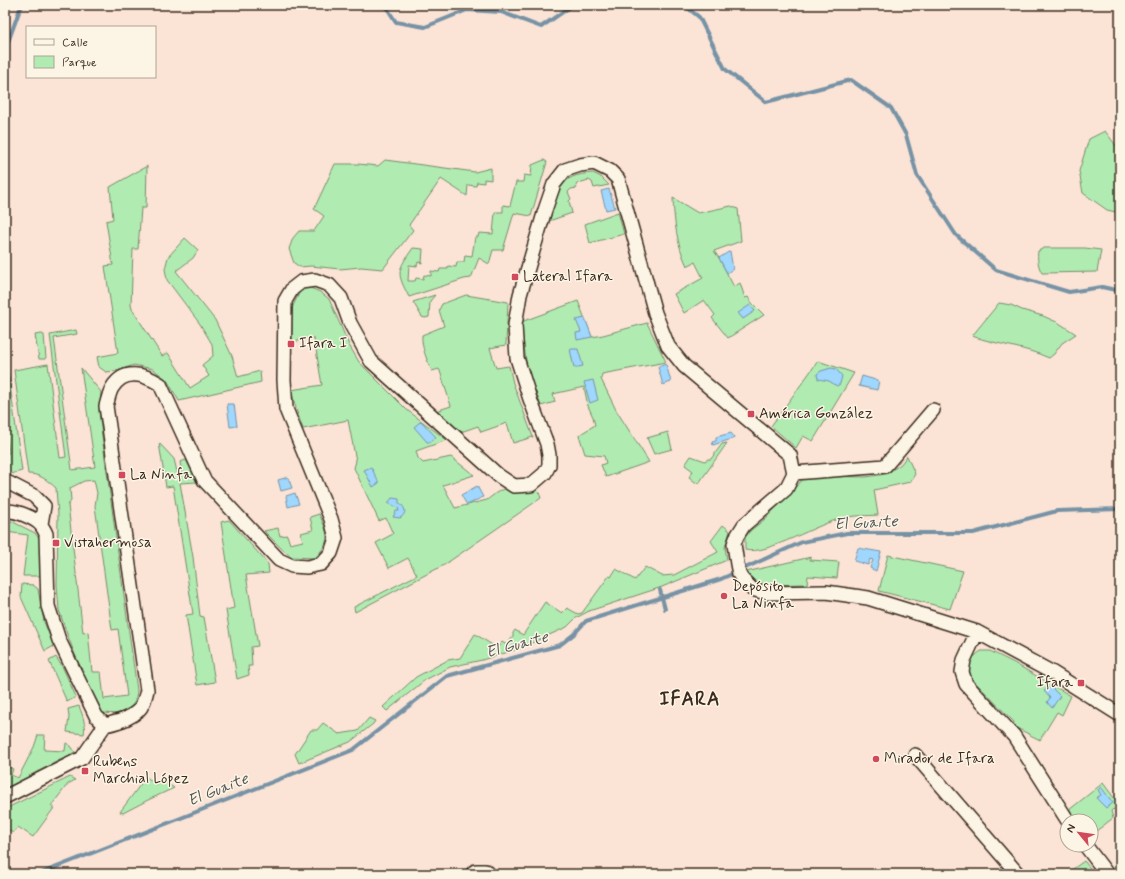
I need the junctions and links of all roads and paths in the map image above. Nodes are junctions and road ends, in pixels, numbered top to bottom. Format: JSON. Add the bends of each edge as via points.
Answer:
{"nodes":[{"id":1,"x":933,"y":410,"type":"dead end"},
{"id":2,"x":794,"y":473,"type":"junction"},
{"id":3,"x":5,"y":481,"type":"edge"},
{"id":4,"x":5,"y":512,"type":"edge"},
{"id":5,"x":41,"y":524,"type":"junction"},
{"id":6,"x":977,"y":632,"type":"junction"},
{"id":7,"x":1120,"y":714,"type":"edge"},
{"id":8,"x":105,"y":725,"type":"junction"},
{"id":9,"x":915,"y":755,"type":"dead end"},
{"id":10,"x":5,"y":798,"type":"edge"},
{"id":11,"x":1063,"y":813,"type":"edge"},
{"id":12,"x":1091,"y":853,"type":"edge"},
{"id":13,"x":476,"y":874,"type":"edge"},
{"id":14,"x":485,"y":874,"type":"edge"},
{"id":15,"x":1018,"y":874,"type":"edge"},
{"id":16,"x":1106,"y":874,"type":"edge"}],
"edges":[{"from":1,"to":2,"type":"street","via":[[886,466]]},
{"from":2,"to":6,"type":"street","via":[[786,489],[744,525],[734,544],[739,574],[752,589],[766,593],[826,592],[868,598]]},
{"from":2,"to":8,"type":"street","via":[[790,455],[684,366],[668,346],[655,313],[618,179],[610,171],[594,163],[565,170],[554,184],[545,210],[520,296],[515,325],[517,358],[549,455],[546,473],[532,485],[514,486],[498,476],[371,361],[350,323],[341,298],[329,285],[315,280],[301,282],[292,289],[285,301],[284,380],[286,409],[331,519],[336,538],[331,553],[321,564],[307,567],[292,566],[279,560],[204,480],[160,384],[147,377],[133,374],[122,378],[112,387],[106,406],[147,690],[143,705],[134,714]]},
{"from":3,"to":5,"type":"street","via":[[34,496],[44,506]]},
{"from":4,"to":5,"type":"street","via":[[8,510],[18,513]]},
{"from":5,"to":8,"type":"street","via":[[46,534],[48,606],[59,640],[96,716]]},
{"from":6,"to":7,"type":"street","via":[[1053,673]]},
{"from":6,"to":11,"type":"street","via":[[964,660],[962,672],[966,684],[1014,736]]},
{"from":8,"to":10,"type":"street","via":[[82,758]]},
{"from":9,"to":15,"type":"street"},
{"from":12,"to":16,"type":"street"},
{"from":13,"to":14,"type":"main road"}]}
